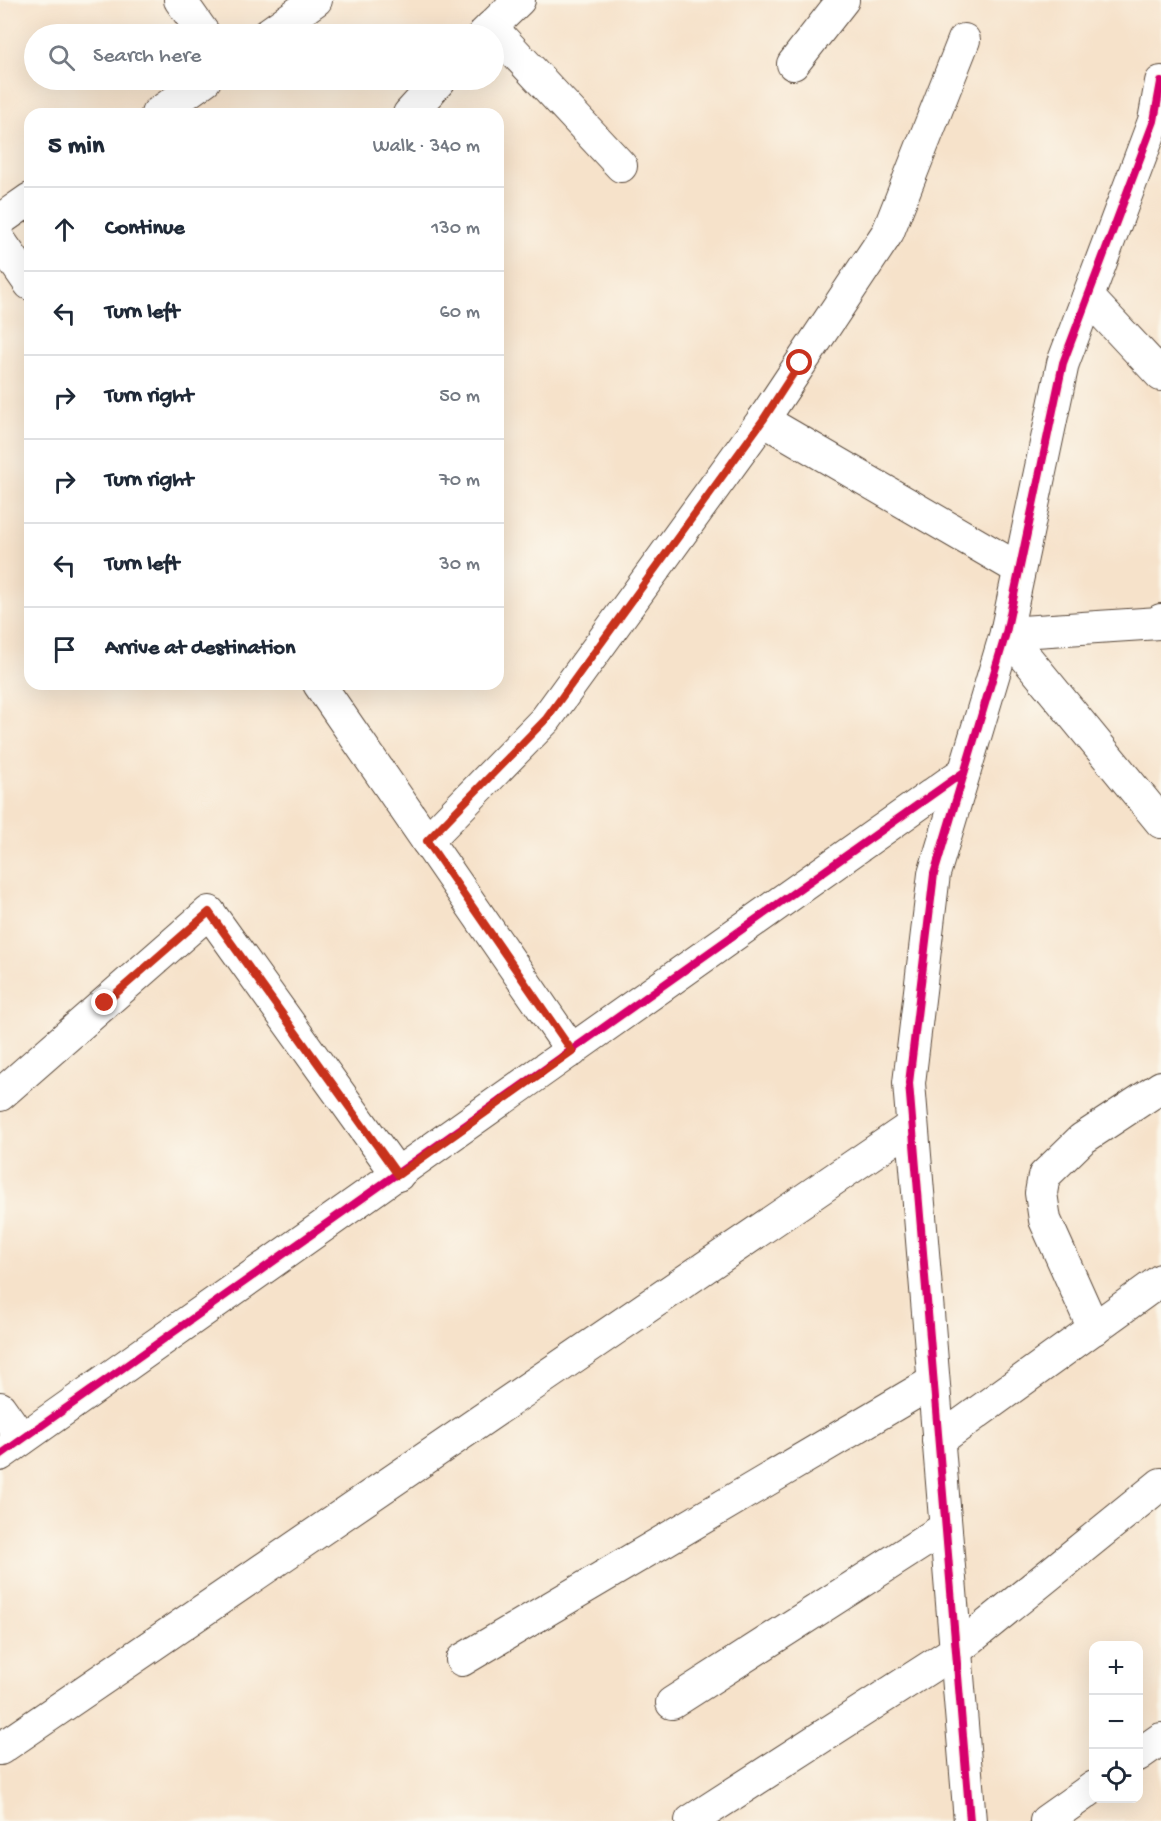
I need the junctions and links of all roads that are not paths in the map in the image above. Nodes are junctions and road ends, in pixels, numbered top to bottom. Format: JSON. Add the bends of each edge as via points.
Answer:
{"nodes":[{"id":1,"x":180,"y":0,"type":"edge"},
{"id":2,"x":316,"y":0,"type":"edge"},
{"id":3,"x":519,"y":0,"type":"edge"},
{"id":4,"x":843,"y":0,"type":"edge"},
{"id":5,"x":197,"y":24,"type":"edge"},
{"id":6,"x":282,"y":24,"type":"edge"},
{"id":7,"x":495,"y":24,"type":"edge"},
{"id":8,"x":964,"y":40,"type":"dead end"},
{"id":9,"x":504,"y":47,"type":"edge"},
{"id":10,"x":793,"y":64,"type":"dead end"},
{"id":11,"x":1161,"y":82,"type":"edge"},
{"id":12,"x":191,"y":90,"type":"edge"},
{"id":13,"x":431,"y":90,"type":"edge"},
{"id":14,"x":165,"y":108,"type":"edge"},
{"id":15,"x":415,"y":108,"type":"edge"},
{"id":16,"x":621,"y":166,"type":"dead end"},
{"id":17,"x":24,"y":203,"type":"edge"},
{"id":18,"x":0,"y":220,"type":"edge"},
{"id":19,"x":0,"y":241,"type":"edge"},
{"id":20,"x":24,"y":275,"type":"edge"},
{"id":21,"x":1088,"y":297,"type":"junction"},
{"id":22,"x":1161,"y":375,"type":"edge"},
{"id":23,"x":763,"y":420,"type":"junction"},
{"id":24,"x":1019,"y":569,"type":"junction"},
{"id":25,"x":1161,"y":620,"type":"edge"},
{"id":26,"x":1006,"y":633,"type":"junction"},
{"id":27,"x":323,"y":690,"type":"edge"},
{"id":28,"x":964,"y":772,"type":"junction"},
{"id":29,"x":1161,"y":822,"type":"edge"},
{"id":30,"x":427,"y":841,"type":"junction"},
{"id":31,"x":572,"y":1051,"type":"junction"},
{"id":32,"x":1161,"y":1087,"type":"edge"},
{"id":33,"x":0,"y":1095,"type":"edge"},
{"id":34,"x":912,"y":1126,"type":"junction"},
{"id":35,"x":398,"y":1175,"type":"junction"},
{"id":36,"x":1161,"y":1280,"type":"edge"},
{"id":37,"x":1094,"y":1329,"type":"junction"},
{"id":38,"x":933,"y":1382,"type":"junction"},
{"id":39,"x":0,"y":1408,"type":"edge"},
{"id":40,"x":938,"y":1441,"type":"junction"},
{"id":41,"x":11,"y":1447,"type":"edge"},
{"id":42,"x":1161,"y":1484,"type":"edge"},
{"id":43,"x":945,"y":1528,"type":"junction"},
{"id":44,"x":955,"y":1651,"type":"junction"},
{"id":45,"x":462,"y":1660,"type":"dead end"},
{"id":46,"x":672,"y":1703,"type":"dead end"},
{"id":47,"x":1161,"y":1739,"type":"edge"},
{"id":48,"x":0,"y":1749,"type":"edge"},
{"id":49,"x":1143,"y":1752,"type":"edge"},
{"id":50,"x":1089,"y":1791,"type":"edge"},
{"id":51,"x":691,"y":1821,"type":"edge"},
{"id":52,"x":970,"y":1821,"type":"edge"},
{"id":53,"x":1046,"y":1821,"type":"edge"}],
"edges":[{"from":1,"to":5,"type":"street"},
{"from":2,"to":6,"type":"street"},
{"from":3,"to":7,"type":"street"},
{"from":4,"to":10,"type":"street"},
{"from":8,"to":23,"type":"street","via":[[888,232]]},
{"from":9,"to":16,"type":"street"},
{"from":11,"to":21,"type":"street","via":[[1154,121]]},
{"from":12,"to":14,"type":"street"},
{"from":13,"to":15,"type":"street"},
{"from":17,"to":18,"type":"street"},
{"from":19,"to":20,"type":"street"},
{"from":21,"to":22,"type":"street"},
{"from":21,"to":24,"type":"street","via":[[1063,363]]},
{"from":23,"to":24,"type":"street"},
{"from":23,"to":30,"type":"street","via":[[546,719]]},
{"from":24,"to":26,"type":"street"},
{"from":25,"to":26,"type":"street"},
{"from":26,"to":28,"type":"street"},
{"from":26,"to":29,"type":"street"},
{"from":27,"to":30,"type":"street"},
{"from":28,"to":31,"type":"street"},
{"from":28,"to":34,"type":"street","via":[[934,874],[909,1083]]},
{"from":30,"to":31,"type":"street"},
{"from":31,"to":35,"type":"street"},
{"from":32,"to":37,"type":"street","via":[[1082,1139],[1044,1176],[1041,1193],[1045,1220]]},
{"from":33,"to":35,"type":"street","via":[[209,912]]},
{"from":34,"to":38,"type":"street"},
{"from":34,"to":48,"type":"street"},
{"from":35,"to":41,"type":"street"},
{"from":36,"to":37,"type":"street"},
{"from":37,"to":40,"type":"street"},
{"from":38,"to":40,"type":"street"},
{"from":38,"to":45,"type":"street"},
{"from":39,"to":41,"type":"street"},
{"from":40,"to":43,"type":"street"},
{"from":42,"to":44,"type":"street"},
{"from":43,"to":44,"type":"street"},
{"from":43,"to":46,"type":"street"},
{"from":44,"to":51,"type":"street"},
{"from":44,"to":52,"type":"street"},
{"from":47,"to":49,"type":"street"},
{"from":50,"to":53,"type":"street"}]}
